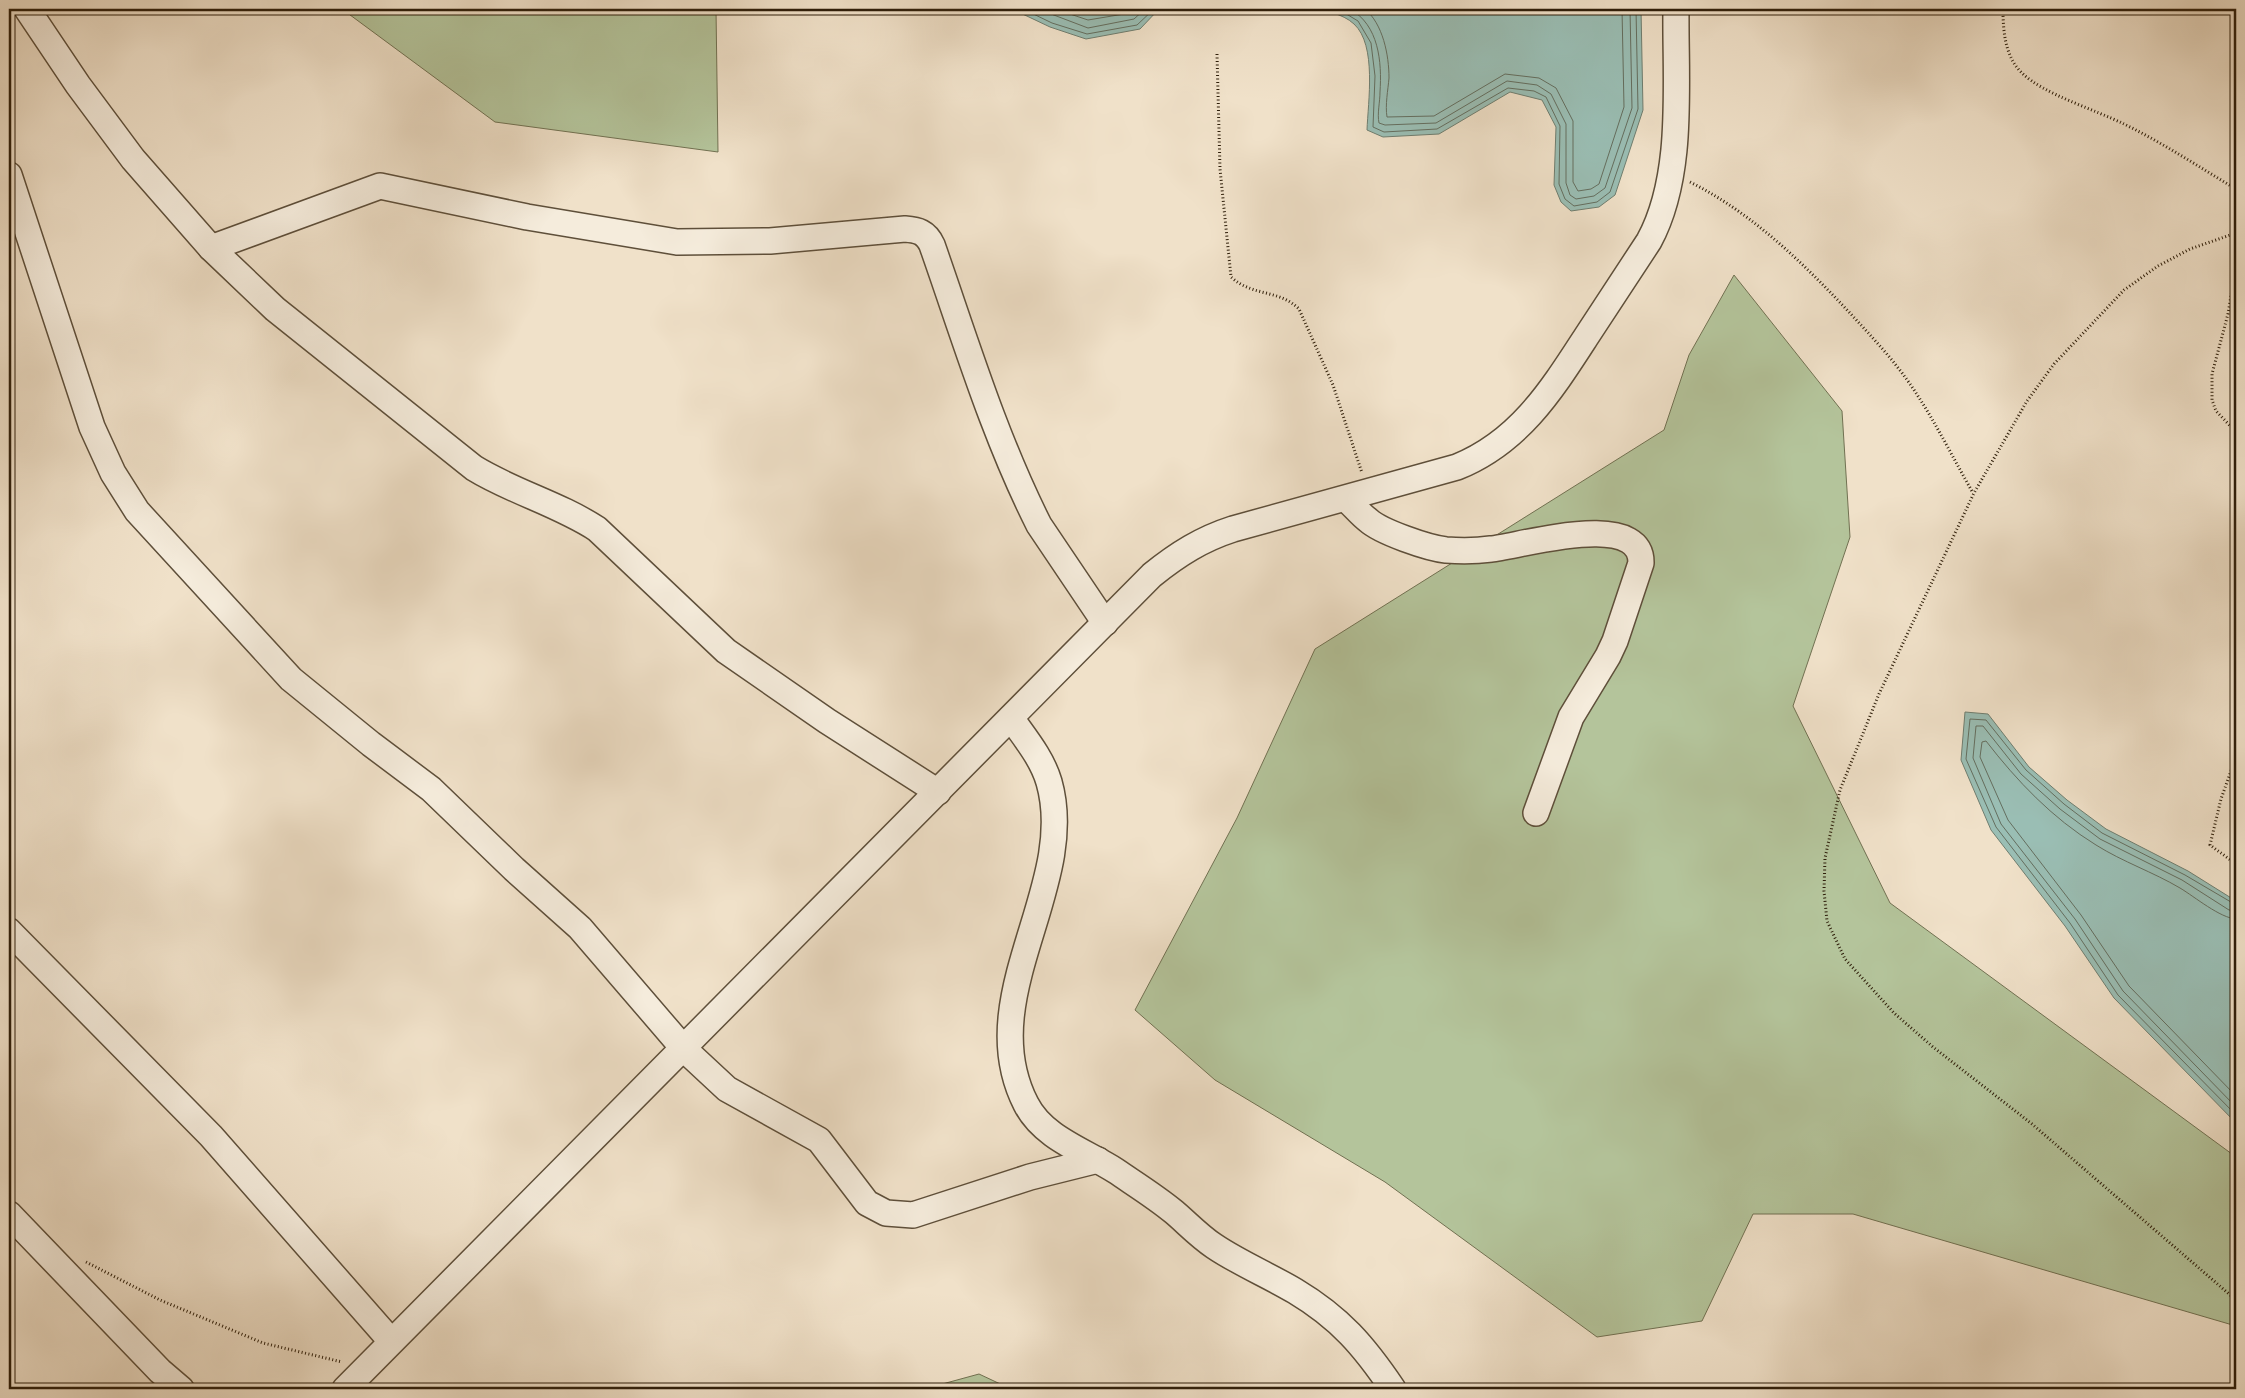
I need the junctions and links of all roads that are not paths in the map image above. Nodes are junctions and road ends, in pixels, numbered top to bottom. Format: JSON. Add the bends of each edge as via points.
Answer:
{"nodes":[{"id":1,"x":27,"y":9,"type":"edge"},
{"id":2,"x":1676,"y":9,"type":"edge"},
{"id":3,"x":9,"y":175,"type":"edge"},
{"id":4,"x":211,"y":248,"type":"junction"},
{"id":5,"x":1358,"y":496,"type":"junction"},
{"id":6,"x":1106,"y":623,"type":"junction"},
{"id":7,"x":1010,"y":718,"type":"junction"},
{"id":8,"x":938,"y":792,"type":"junction"},
{"id":9,"x":1536,"y":813,"type":"dead end"},
{"id":10,"x":9,"y":931,"type":"edge"},
{"id":11,"x":684,"y":1049,"type":"junction"},
{"id":12,"x":1098,"y":1160,"type":"junction"},
{"id":13,"x":9,"y":1214,"type":"edge"},
{"id":14,"x":391,"y":1341,"type":"junction"},
{"id":15,"x":181,"y":1389,"type":"edge"},
{"id":16,"x":345,"y":1389,"type":"edge"},
{"id":17,"x":1393,"y":1389,"type":"edge"}],
"edges":[{"from":1,"to":4,"type":"street","via":[[133,159]]},
{"from":2,"to":5,"type":"street","via":[[1671,173],[1666,201],[1649,241],[1529,419],[1474,460],[1439,474]]},
{"from":3,"to":11,"type":"street","via":[[92,427],[113,473],[137,510],[304,691],[431,790],[580,928]]},
{"from":4,"to":6,"type":"street","via":[[380,186],[536,219],[677,242],[770,241],[920,231],[932,245],[997,431],[1039,526]]},
{"from":4,"to":8,"type":"street","via":[[275,309],[451,452],[491,478],[597,529],[726,651]]},
{"from":5,"to":6,"type":"street","via":[[1204,539],[1158,571]]},
{"from":5,"to":9,"type":"street","via":[[1369,522],[1427,547],[1492,549],[1559,536],[1595,534],[1627,540],[1641,553],[1641,563],[1608,656],[1572,717]]},
{"from":6,"to":7,"type":"street"},
{"from":7,"to":8,"type":"street"},
{"from":7,"to":12,"type":"street","via":[[1045,772],[1051,791],[1053,836],[1011,1014],[1010,1058],[1025,1102],[1037,1120],[1059,1138]]},
{"from":8,"to":11,"type":"street"},
{"from":10,"to":14,"type":"street","via":[[211,1136]]},
{"from":11,"to":12,"type":"street","via":[[727,1089],[819,1140],[860,1196],[886,1213],[913,1214],[1030,1177]]},
{"from":11,"to":14,"type":"street"},
{"from":12,"to":17,"type":"street","via":[[1172,1210],[1212,1244],[1294,1290],[1332,1316],[1354,1337]]},
{"from":13,"to":15,"type":"street"},
{"from":14,"to":16,"type":"street"}]}
